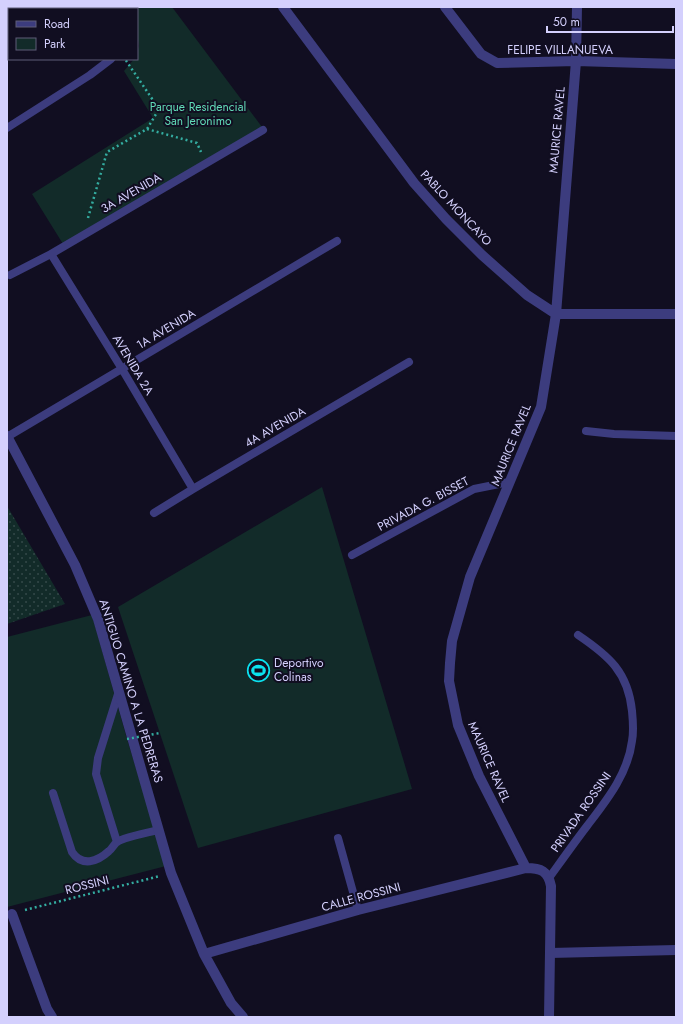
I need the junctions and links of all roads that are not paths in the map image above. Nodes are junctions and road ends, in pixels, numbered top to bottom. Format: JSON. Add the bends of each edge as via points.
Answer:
{"nodes":[{"id":1,"x":283,"y":7,"type":"edge"},
{"id":2,"x":445,"y":7,"type":"edge"},
{"id":3,"x":577,"y":7,"type":"edge"},
{"id":4,"x":110,"y":60,"type":"edge"},
{"id":5,"x":576,"y":61,"type":"junction"},
{"id":6,"x":676,"y":64,"type":"edge"},
{"id":7,"x":7,"y":128,"type":"edge"},
{"id":8,"x":264,"y":130,"type":"dead end"},
{"id":9,"x":337,"y":241,"type":"dead end"},
{"id":10,"x":51,"y":254,"type":"junction"},
{"id":11,"x":10,"y":275,"type":"dead end"},
{"id":12,"x":556,"y":314,"type":"junction"},
{"id":13,"x":676,"y":314,"type":"edge"},
{"id":14,"x":409,"y":362,"type":"dead end"},
{"id":15,"x":122,"y":369,"type":"junction"},
{"id":16,"x":586,"y":431,"type":"dead end"},
{"id":17,"x":676,"y":436,"type":"edge"},
{"id":18,"x":7,"y":437,"type":"edge"},
{"id":19,"x":509,"y":482,"type":"junction"},
{"id":20,"x":193,"y":489,"type":"junction"},
{"id":21,"x":154,"y":513,"type":"dead end"},
{"id":22,"x":352,"y":555,"type":"dead end"},
{"id":23,"x":578,"y":635,"type":"dead end"},
{"id":24,"x":119,"y":691,"type":"junction"},
{"id":25,"x":53,"y":793,"type":"dead end"},
{"id":26,"x":159,"y":830,"type":"junction"},
{"id":27,"x":338,"y":838,"type":"dead end"},
{"id":28,"x":117,"y":842,"type":"junction"},
{"id":29,"x":526,"y":868,"type":"junction"},
{"id":30,"x":549,"y":878,"type":"junction"},
{"id":31,"x":358,"y":910,"type":"junction"},
{"id":32,"x":12,"y":914,"type":"road end"},
{"id":33,"x":676,"y":950,"type":"edge"},
{"id":34,"x":550,"y":953,"type":"junction"},
{"id":35,"x":204,"y":954,"type":"junction"},
{"id":36,"x":52,"y":1017,"type":"edge"},
{"id":37,"x":242,"y":1017,"type":"edge"},
{"id":38,"x":549,"y":1017,"type":"edge"}],
"edges":[{"from":1,"to":12,"type":"street","name":"PABLO MONCAYO","via":[[414,183],[446,219],[527,295]]},
{"from":2,"to":5,"type":"street","name":"FELIPE VILLANUEVA","via":[[482,54],[497,63]]},
{"from":3,"to":5,"type":"street","name":"MAURICE RAVEL"},
{"from":4,"to":7,"type":"lane"},
{"from":5,"to":6,"type":"street","name":"FELIPE VILLANUEVA"},
{"from":5,"to":12,"type":"street","name":"MAURICE RAVEL"},
{"from":8,"to":10,"type":"lane","name":"3A AVENIDA"},
{"from":9,"to":15,"type":"lane","name":"1A AVENIDA"},
{"from":10,"to":11,"type":"lane","name":"3A AVENIDA"},
{"from":10,"to":15,"type":"lane","name":"AVENIDA 2A"},
{"from":12,"to":13,"type":"street"},
{"from":12,"to":19,"type":"street","name":"MAURICE RAVEL","via":[[541,407]]},
{"from":14,"to":20,"type":"lane","name":"4A AVENIDA"},
{"from":15,"to":18,"type":"lane","name":"1A AVENIDA"},
{"from":15,"to":20,"type":"lane","name":"AVENIDA 2A"},
{"from":16,"to":17,"type":"lane"},
{"from":18,"to":24,"type":"street","name":"ANTIGUO CAMINO A LA PEDRERAS","via":[[75,565],[98,619]]},
{"from":19,"to":22,"type":"lane","name":"PRIVADA G. BISSET","via":[[474,489]]},
{"from":19,"to":29,"type":"street","name":"MAURICE RAVEL","via":[[470,577],[452,641],[449,681],[458,725],[479,776]]},
{"from":20,"to":21,"type":"lane","name":"4A AVENIDA"},
{"from":23,"to":30,"type":"lane","name":"PRIVADA ROSSINI","via":[[618,668],[626,683],[631,702],[632,742],[616,786]]},
{"from":24,"to":26,"type":"street","name":"ANTIGUO CAMINO A LA PEDRERAS"},
{"from":24,"to":28,"type":"lane","via":[[98,758],[96,774]]},
{"from":25,"to":28,"type":"lane","via":[[76,858],[83,861],[100,858]]},
{"from":26,"to":28,"type":"lane"},
{"from":26,"to":35,"type":"street","name":"ANTIGUO CAMINO A LA PEDRERAS","via":[[171,873]]},
{"from":27,"to":31,"type":"lane"},
{"from":29,"to":30,"type":"street","via":[[544,871]]},
{"from":29,"to":31,"type":"street","name":"CALLE ROSSINI"},
{"from":30,"to":34,"type":"street"},
{"from":31,"to":35,"type":"street","name":"CALLE ROSSINI"},
{"from":32,"to":36,"type":"street"},
{"from":33,"to":34,"type":"street"},
{"from":34,"to":38,"type":"street"},
{"from":35,"to":37,"type":"street","name":"ANTIGUO CAMINO A LA PEDRERAS","via":[[231,1003]]}]}
